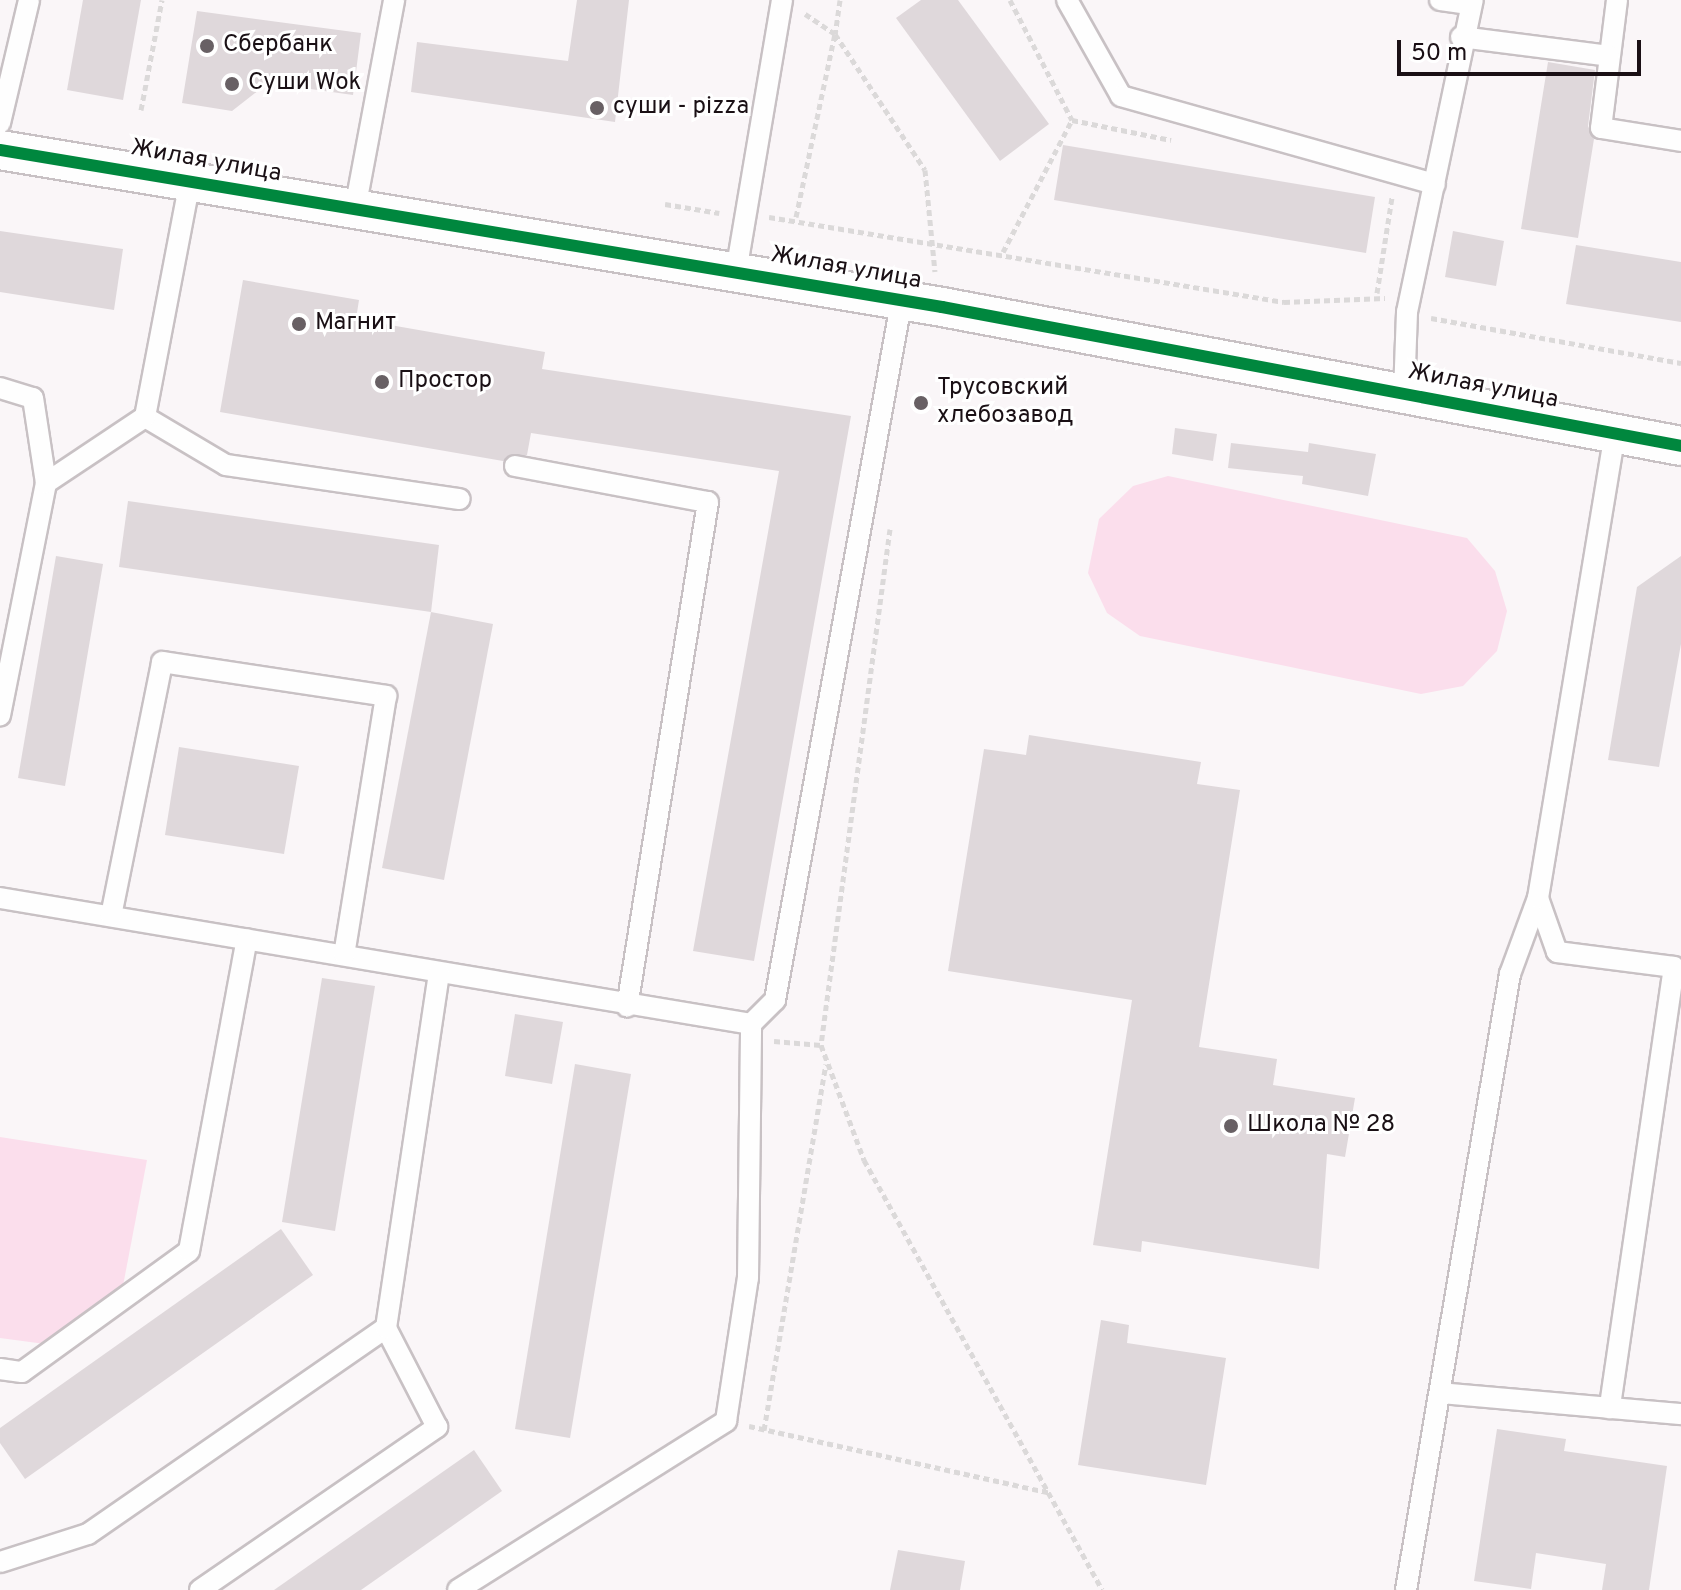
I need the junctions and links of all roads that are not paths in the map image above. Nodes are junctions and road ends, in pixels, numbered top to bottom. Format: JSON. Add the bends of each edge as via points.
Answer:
{"nodes":[{"id":1,"x":29,"y":0,"type":"edge"},
{"id":2,"x":394,"y":0,"type":"edge"},
{"id":3,"x":1067,"y":0,"type":"edge"},
{"id":4,"x":1440,"y":0,"type":"edge"},
{"id":5,"x":1617,"y":0,"type":"edge"},
{"id":6,"x":1471,"y":2,"type":"edge"},
{"id":7,"x":790,"y":4,"type":"edge"},
{"id":8,"x":1461,"y":37,"type":"junction"},
{"id":9,"x":1609,"y":56,"type":"junction"},
{"id":10,"x":0,"y":123,"type":"edge"},
{"id":11,"x":1681,"y":141,"type":"edge"},
{"id":12,"x":0,"y":150,"type":"edge"},
{"id":13,"x":190,"y":181,"type":"junction"},
{"id":14,"x":1435,"y":184,"type":"junction"},
{"id":15,"x":355,"y":209,"type":"junction"},
{"id":16,"x":736,"y":272,"type":"junction"},
{"id":17,"x":901,"y":304,"type":"junction"},
{"id":18,"x":0,"y":388,"type":"edge"},
{"id":19,"x":1404,"y":394,"type":"junction"},
{"id":20,"x":145,"y":417,"type":"junction"},
{"id":21,"x":1615,"y":435,"type":"junction"},
{"id":22,"x":1681,"y":446,"type":"edge"},
{"id":23,"x":515,"y":466,"type":"dead end"},
{"id":24,"x":46,"y":483,"type":"junction"},
{"id":25,"x":460,"y":499,"type":"dead end"},
{"id":26,"x":0,"y":716,"type":"edge"},
{"id":27,"x":0,"y":898,"type":"edge"},
{"id":28,"x":1538,"y":898,"type":"junction"},
{"id":29,"x":111,"y":916,"type":"junction"},
{"id":30,"x":247,"y":939,"type":"junction"},
{"id":31,"x":344,"y":955,"type":"junction"},
{"id":32,"x":439,"y":973,"type":"junction"},
{"id":33,"x":627,"y":1007,"type":"junction"},
{"id":34,"x":751,"y":1024,"type":"junction"},
{"id":35,"x":386,"y":1328,"type":"junction"},
{"id":36,"x":0,"y":1369,"type":"edge"},
{"id":37,"x":1440,"y":1393,"type":"junction"},
{"id":38,"x":1610,"y":1408,"type":"junction"},
{"id":39,"x":1681,"y":1414,"type":"edge"},
{"id":40,"x":0,"y":1562,"type":"edge"},
{"id":41,"x":200,"y":1590,"type":"edge"},
{"id":42,"x":458,"y":1590,"type":"edge"},
{"id":43,"x":1406,"y":1590,"type":"edge"}],
"edges":[{"from":1,"to":10,"type":"lane"},
{"from":2,"to":15,"type":"lane"},
{"from":3,"to":14,"type":"lane","via":[[1121,96]]},
{"from":4,"to":6,"type":"lane"},
{"from":5,"to":9,"type":"lane"},
{"from":6,"to":8,"type":"lane"},
{"from":7,"to":16,"type":"lane"},
{"from":8,"to":9,"type":"lane"},
{"from":8,"to":14,"type":"lane"},
{"from":9,"to":11,"type":"lane","via":[[1601,128]]},
{"from":12,"to":13,"type":"street","name":"Жилая улица"},
{"from":13,"to":15,"type":"street","name":"Жилая улица"},
{"from":13,"to":20,"type":"lane"},
{"from":14,"to":19,"type":"lane","via":[[1407,312]]},
{"from":15,"to":16,"type":"street","name":"Жилая улица"},
{"from":16,"to":17,"type":"street","name":"Жилая улица"},
{"from":17,"to":19,"type":"street","name":"Жилая улица"},
{"from":17,"to":34,"type":"lane","via":[[775,1000]]},
{"from":18,"to":24,"type":"lane","via":[[33,398]]},
{"from":19,"to":21,"type":"street","name":"Жилая улица"},
{"from":20,"to":24,"type":"lane"},
{"from":20,"to":25,"type":"lane","via":[[226,465]]},
{"from":21,"to":22,"type":"street","name":"Жилая улица"},
{"from":21,"to":28,"type":"lane"},
{"from":23,"to":33,"type":"lane","via":[[708,502]]},
{"from":24,"to":26,"type":"lane"},
{"from":27,"to":29,"type":"lane"},
{"from":28,"to":37,"type":"lane","via":[[1510,974]]},
{"from":28,"to":38,"type":"lane","via":[[1557,952],[1674,967]]},
{"from":29,"to":30,"type":"lane"},
{"from":29,"to":31,"type":"lane","via":[[162,662],[386,696]]},
{"from":30,"to":31,"type":"lane"},
{"from":30,"to":36,"type":"lane","via":[[189,1251],[22,1372]]},
{"from":31,"to":32,"type":"lane"},
{"from":32,"to":33,"type":"lane"},
{"from":32,"to":35,"type":"lane"},
{"from":33,"to":34,"type":"lane"},
{"from":34,"to":42,"type":"lane","via":[[748,1278],[726,1421]]},
{"from":35,"to":40,"type":"lane","via":[[88,1534]]},
{"from":35,"to":41,"type":"lane","via":[[437,1427]]},
{"from":37,"to":38,"type":"lane"},
{"from":37,"to":43,"type":"lane"},
{"from":38,"to":39,"type":"lane"}]}
